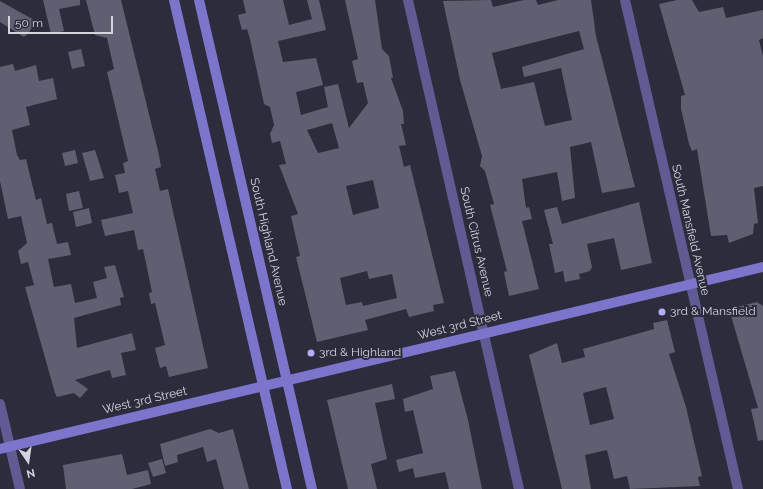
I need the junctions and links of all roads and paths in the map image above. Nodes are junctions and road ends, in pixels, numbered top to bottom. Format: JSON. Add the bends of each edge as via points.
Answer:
{"nodes":[{"id":1,"x":174,"y":0,"type":"edge"},
{"id":2,"x":199,"y":0,"type":"edge"},
{"id":3,"x":408,"y":0,"type":"edge"},
{"id":4,"x":625,"y":0,"type":"edge"},
{"id":5,"x":763,"y":267,"type":"edge"},
{"id":6,"x":689,"y":284,"type":"junction"},
{"id":7,"x":483,"y":333,"type":"junction"},
{"id":8,"x":287,"y":381,"type":"junction"},
{"id":9,"x":263,"y":387,"type":"junction"},
{"id":10,"x":0,"y":404,"type":"edge"},
{"id":11,"x":5,"y":448,"type":"edge"},
{"id":12,"x":20,"y":489,"type":"edge"},
{"id":13,"x":287,"y":489,"type":"edge"},
{"id":14,"x":312,"y":489,"type":"edge"},
{"id":15,"x":519,"y":489,"type":"edge"},
{"id":16,"x":738,"y":489,"type":"edge"}],
"edges":[{"from":1,"to":9,"type":"main road"},
{"from":2,"to":8,"type":"main road","name":"South Highland Avenue"},
{"from":3,"to":7,"type":"street","name":"South Citrus Avenue"},
{"from":4,"to":6,"type":"street","name":"South Mansfield Avenue"},
{"from":5,"to":6,"type":"main road","name":"West 3rd Street"},
{"from":6,"to":7,"type":"main road","name":"West 3rd Street"},
{"from":6,"to":16,"type":"street","name":"South Mansfield Avenue"},
{"from":7,"to":8,"type":"main road","name":"West 3rd Street"},
{"from":7,"to":15,"type":"street","name":"South Citrus Avenue"},
{"from":8,"to":9,"type":"main road","name":"West 3rd Street"},
{"from":8,"to":14,"type":"main road","name":"South Highland Avenue"},
{"from":9,"to":11,"type":"main road","name":"West 3rd Street"},
{"from":9,"to":13,"type":"main road"},
{"from":10,"to":11,"type":"street"},
{"from":11,"to":12,"type":"street"}]}
